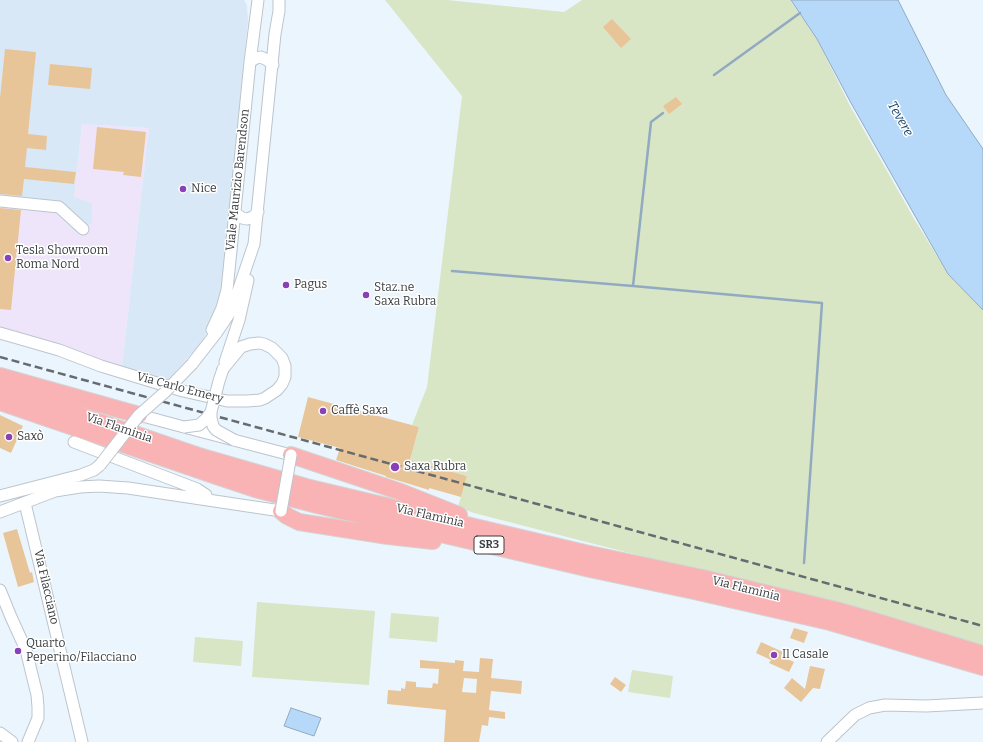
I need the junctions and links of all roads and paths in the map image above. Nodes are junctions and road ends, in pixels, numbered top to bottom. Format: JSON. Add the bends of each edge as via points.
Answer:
{"nodes":[{"id":1,"x":258,"y":0,"type":"edge"},
{"id":2,"x":287,"y":0,"type":"edge"},
{"id":3,"x":279,"y":6,"type":"edge"},
{"id":4,"x":250,"y":62,"type":"junction"},
{"id":5,"x":273,"y":65,"type":"junction"},
{"id":6,"x":0,"y":201,"type":"edge"},
{"id":7,"x":258,"y":212,"type":"junction"},
{"id":8,"x":235,"y":213,"type":"junction"},
{"id":9,"x":83,"y":229,"type":"dead end"},
{"id":10,"x":254,"y":244,"type":"junction"},
{"id":11,"x":0,"y":333,"type":"edge"},
{"id":12,"x":195,"y":359,"type":"junction"},
{"id":13,"x":223,"y":369,"type":"junction"},
{"id":14,"x":0,"y":376,"type":"edge"},
{"id":15,"x":0,"y":388,"type":"edge"},
{"id":16,"x":0,"y":402,"type":"edge"},
{"id":17,"x":211,"y":412,"type":"junction"},
{"id":18,"x":139,"y":415,"type":"junction"},
{"id":19,"x":184,"y":427,"type":"junction"},
{"id":20,"x":234,"y":440,"type":"junction"},
{"id":21,"x":74,"y":442,"type":"dead end"},
{"id":22,"x":291,"y":455,"type":"junction"},
{"id":23,"x":0,"y":496,"type":"edge"},
{"id":24,"x":207,"y":500,"type":"junction"},
{"id":25,"x":25,"y":503,"type":"junction"},
{"id":26,"x":281,"y":511,"type":"junction"},
{"id":27,"x":0,"y":512,"type":"edge"},
{"id":28,"x":509,"y":534,"type":"junction"},
{"id":29,"x":493,"y":546,"type":"junction"},
{"id":30,"x":0,"y":590,"type":"edge"},
{"id":31,"x":983,"y":654,"type":"edge"},
{"id":32,"x":983,"y":667,"type":"edge"},
{"id":33,"x":983,"y":703,"type":"edge"},
{"id":34,"x":0,"y":733,"type":"edge"},
{"id":35,"x":12,"y":742,"type":"edge"},
{"id":36,"x":28,"y":742,"type":"edge"},
{"id":37,"x":82,"y":742,"type":"edge"},
{"id":38,"x":827,"y":742,"type":"edge"}],
"edges":[{"from":1,"to":4,"type":"street","name":"Viale Maurizio Barendson"},
{"from":2,"to":3,"type":"street"},
{"from":3,"to":5,"type":"street","name":"Viale Maurizio Barendson"},
{"from":4,"to":5,"type":"street","via":[[261,58]]},
{"from":4,"to":8,"type":"street","name":"Viale Maurizio Barendson"},
{"from":5,"to":7,"type":"street","name":"Viale Maurizio Barendson"},
{"from":6,"to":9,"type":"street","via":[[59,206]]},
{"from":7,"to":8,"type":"street","via":[[247,219]]},
{"from":7,"to":10,"type":"street","name":"Viale Maurizio Barendson"},
{"from":8,"to":12,"type":"street","name":"Viale Maurizio Barendson","via":[[226,294],[216,321]]},
{"from":10,"to":12,"type":"street","name":"Viale Maurizio Barendson","via":[[229,314]]},
{"from":10,"to":13,"type":"street","via":[[248,281]]},
{"from":11,"to":13,"type":"street","name":"Via Carlo Emery","via":[[183,391],[226,401],[247,402],[265,398],[277,390],[285,377],[282,358],[272,348],[259,343],[241,347]]},
{"from":12,"to":18,"type":"street","name":"Viale Maurizio Barendson","bridge":true,"via":[[165,392]]},
{"from":13,"to":17,"type":"street","bridge":true},
{"from":14,"to":18,"type":"highway"},
{"from":15,"to":28,"type":"highway","name":"Via Flaminia","number":"SR3","via":[[240,469]]},
{"from":16,"to":29,"type":"highway","name":"Via Flaminia","number":"SR3","via":[[255,488]]},
{"from":17,"to":19,"type":"street","bridge":true,"via":[[199,425]]},
{"from":17,"to":20,"type":"street","bridge":true,"via":[[216,430]]},
{"from":18,"to":19,"type":"street"},
{"from":18,"to":23,"type":"street","name":"Viale Maurizio Barendson","bridge":true,"via":[[94,470]]},
{"from":19,"to":20,"type":"street","bridge":true},
{"from":20,"to":22,"type":"street"},
{"from":21,"to":24,"type":"street","via":[[197,489],[206,495]]},
{"from":22,"to":26,"type":"street","bridge":true},
{"from":22,"to":28,"type":"highway","via":[[401,492]]},
{"from":24,"to":25,"type":"street","via":[[128,488],[80,486],[55,491]]},
{"from":24,"to":26,"type":"street"},
{"from":25,"to":27,"type":"street"},
{"from":25,"to":37,"type":"street","name":"Via Filacciano"},
{"from":26,"to":29,"type":"highway","via":[[293,520],[310,524],[395,537]]},
{"from":28,"to":31,"type":"highway","name":"Via Flaminia","number":"SR3","via":[[836,610]]},
{"from":29,"to":32,"type":"highway","name":"Via Flaminia","number":"SR3","via":[[830,622]]},
{"from":30,"to":36,"type":"street","via":[[26,650],[37,695],[38,718]]},
{"from":33,"to":38,"type":"street","via":[[885,705],[869,708],[855,715]]},
{"from":34,"to":35,"type":"street"}]}
